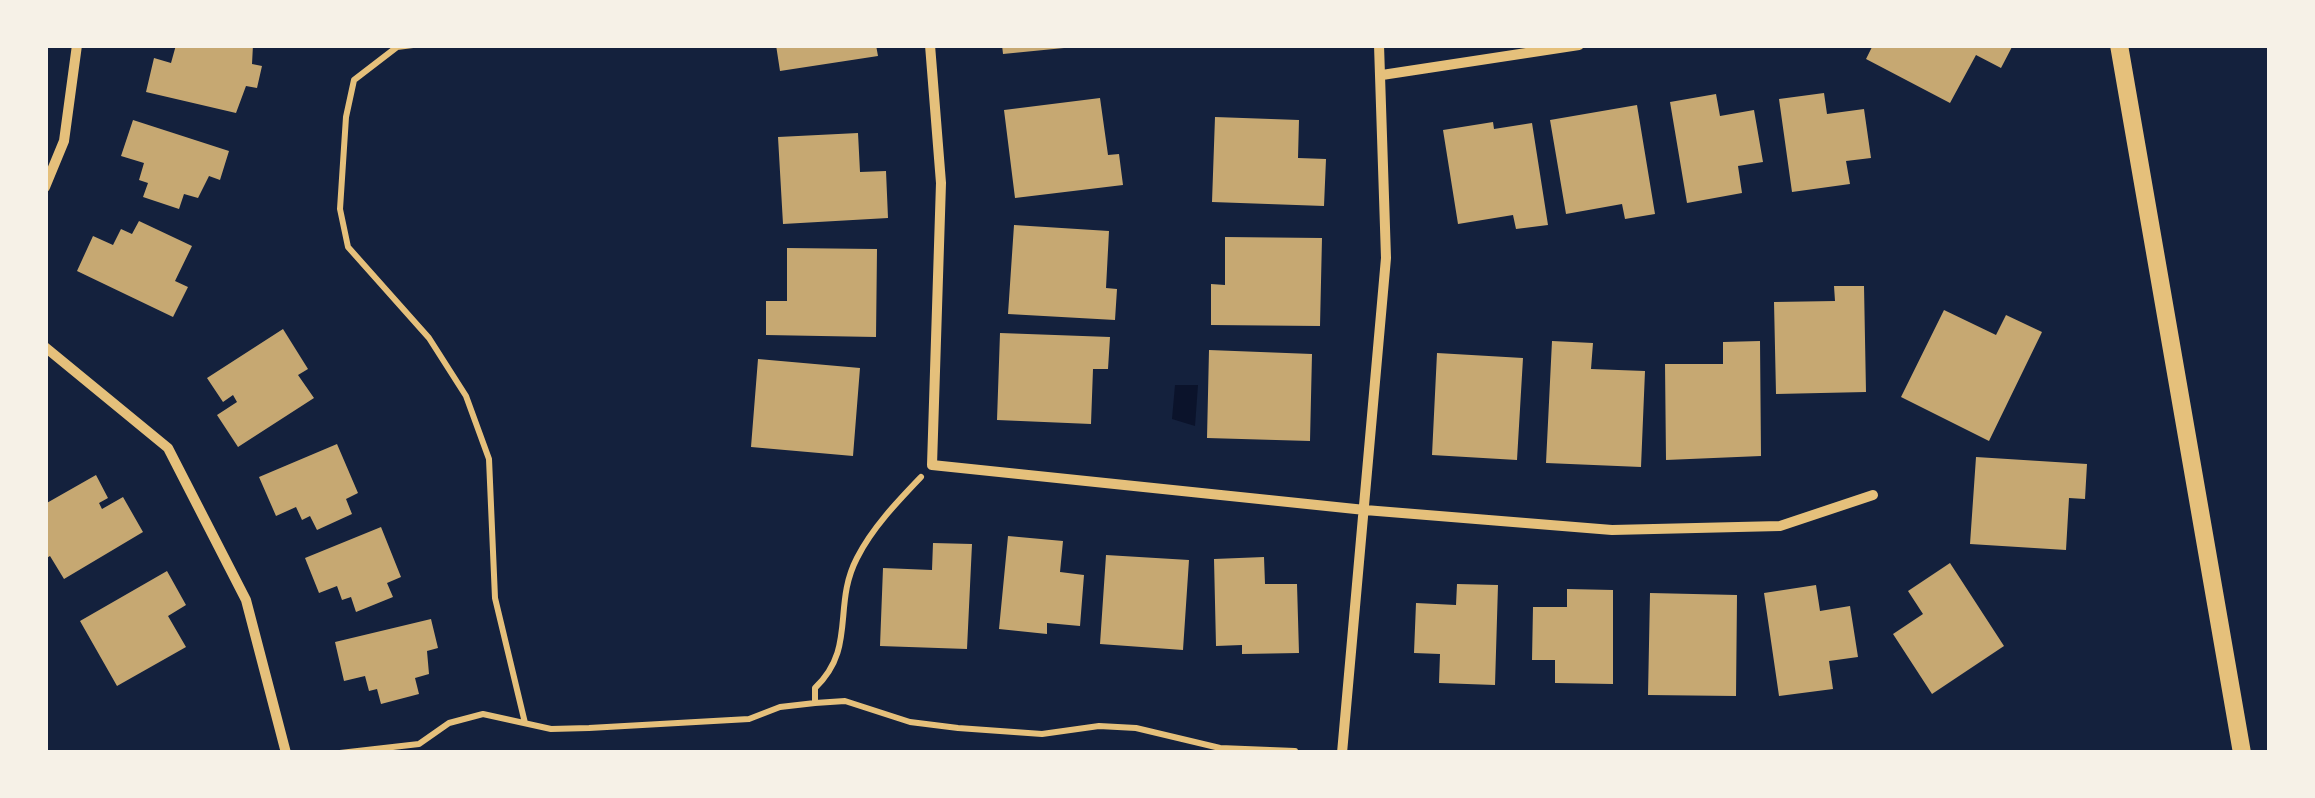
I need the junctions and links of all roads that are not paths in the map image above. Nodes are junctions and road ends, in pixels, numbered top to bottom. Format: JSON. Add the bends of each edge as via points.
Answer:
{"nodes":[{"id":1,"x":77,"y":45,"type":"edge"},
{"id":2,"x":930,"y":45,"type":"edge"},
{"id":3,"x":1379,"y":45,"type":"edge"},
{"id":4,"x":1579,"y":45,"type":"edge"},
{"id":5,"x":2119,"y":45,"type":"edge"},
{"id":6,"x":1382,"y":75,"type":"junction"},
{"id":7,"x":45,"y":186,"type":"edge"},
{"id":8,"x":45,"y":347,"type":"edge"},
{"id":9,"x":1873,"y":495,"type":"dead end"},
{"id":10,"x":1366,"y":510,"type":"junction"},
{"id":11,"x":286,"y":753,"type":"edge"},
{"id":12,"x":1342,"y":753,"type":"edge"},
{"id":13,"x":2242,"y":753,"type":"edge"}],
"edges":[{"from":1,"to":7,"type":"street","via":[[64,142]]},
{"from":2,"to":10,"type":"street","via":[[941,183],[932,464]]},
{"from":3,"to":6,"type":"street"},
{"from":4,"to":6,"type":"street"},
{"from":5,"to":13,"type":"street"},
{"from":6,"to":10,"type":"street","via":[[1386,258]]},
{"from":8,"to":11,"type":"street","via":[[168,448],[246,600]]},
{"from":9,"to":10,"type":"street","via":[[1780,526],[1612,530]]},
{"from":10,"to":12,"type":"street"}]}
